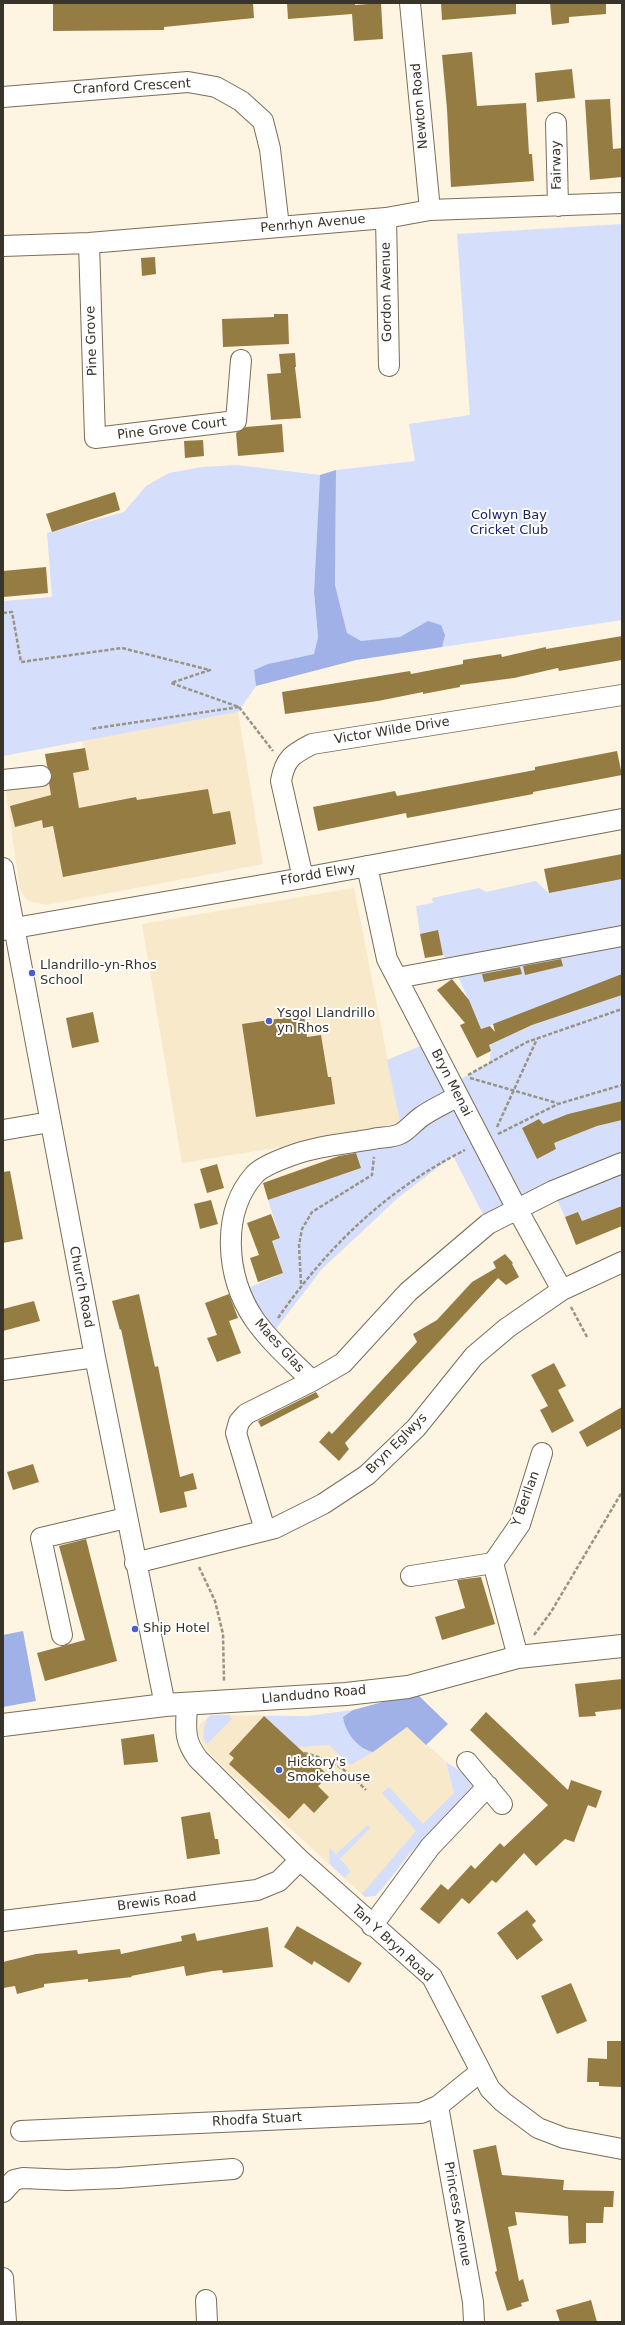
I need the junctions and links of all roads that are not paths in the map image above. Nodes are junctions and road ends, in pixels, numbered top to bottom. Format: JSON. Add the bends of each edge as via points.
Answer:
{"nodes":[{"id":1,"x":410,"y":3,"type":"edge"},
{"id":2,"x":3,"y":97,"type":"edge"},
{"id":3,"x":556,"y":123,"type":"dead end"},
{"id":4,"x":622,"y":203,"type":"edge"},
{"id":5,"x":558,"y":206,"type":"junction"},
{"id":6,"x":430,"y":210,"type":"junction"},
{"id":7,"x":386,"y":218,"type":"junction"},
{"id":8,"x":280,"y":227,"type":"junction"},
{"id":9,"x":89,"y":243,"type":"junction"},
{"id":10,"x":3,"y":246,"type":"edge"},
{"id":11,"x":241,"y":360,"type":"dead end"},
{"id":12,"x":389,"y":366,"type":"dead end"},
{"id":13,"x":95,"y":438,"type":"joint"},
{"id":14,"x":622,"y":695,"type":"edge"},
{"id":15,"x":42,"y":776,"type":"dead end"},
{"id":16,"x":3,"y":780,"type":"edge"},
{"id":17,"x":622,"y":819,"type":"edge"},
{"id":18,"x":367,"y":866,"type":"junction"},
{"id":19,"x":3,"y":868,"type":"edge"},
{"id":20,"x":303,"y":878,"type":"junction"},
{"id":21,"x":8,"y":929,"type":"edge"},
{"id":22,"x":622,"y":936,"type":"edge"},
{"id":23,"x":397,"y":978,"type":"junction"},
{"id":24,"x":458,"y":1096,"type":"junction"},
{"id":25,"x":50,"y":1122,"type":"junction"},
{"id":26,"x":3,"y":1130,"type":"edge"},
{"id":27,"x":622,"y":1163,"type":"edge"},
{"id":28,"x":517,"y":1208,"type":"junction"},
{"id":29,"x":622,"y":1262,"type":"edge"},
{"id":30,"x":562,"y":1290,"type":"junction"},
{"id":31,"x":95,"y":1357,"type":"junction"},
{"id":32,"x":3,"y":1370,"type":"edge"},
{"id":33,"x":312,"y":1381,"type":"junction"},
{"id":34,"x":542,"y":1453,"type":"dead end"},
{"id":35,"x":126,"y":1518,"type":"junction"},
{"id":36,"x":265,"y":1530,"type":"junction"},
{"id":37,"x":135,"y":1563,"type":"junction"},
{"id":38,"x":493,"y":1563,"type":"junction"},
{"id":39,"x":411,"y":1576,"type":"dead end"},
{"id":40,"x":62,"y":1636,"type":"dead end"},
{"id":41,"x":622,"y":1646,"type":"edge"},
{"id":42,"x":518,"y":1657,"type":"junction"},
{"id":43,"x":187,"y":1704,"type":"junction"},
{"id":44,"x":165,"y":1705,"type":"junction"},
{"id":45,"x":3,"y":1724,"type":"edge"},
{"id":46,"x":467,"y":1762,"type":"dead end"},
{"id":47,"x":488,"y":1786,"type":"junction"},
{"id":48,"x":502,"y":1804,"type":"dead end"},
{"id":49,"x":300,"y":1860,"type":"junction"},
{"id":50,"x":3,"y":1921,"type":"edge"},
{"id":51,"x":372,"y":1926,"type":"junction"},
{"id":52,"x":480,"y":2072,"type":"junction"},
{"id":53,"x":438,"y":2106,"type":"junction"},
{"id":54,"x":21,"y":2131,"type":"dead end"},
{"id":55,"x":622,"y":2149,"type":"edge"},
{"id":56,"x":233,"y":2169,"type":"dead end"},
{"id":57,"x":3,"y":2192,"type":"edge"},
{"id":58,"x":3,"y":2278,"type":"edge"},
{"id":59,"x":206,"y":2300,"type":"dead end"},
{"id":60,"x":6,"y":2322,"type":"edge"},
{"id":61,"x":206,"y":2322,"type":"edge"},
{"id":62,"x":474,"y":2322,"type":"edge"}],
"edges":[{"from":1,"to":6,"type":"street","name":"Newton Road"},
{"from":2,"to":8,"type":"street","name":"Cranford Crescent","via":[[188,82],[216,87],[241,101],[263,122],[270,149]]},
{"from":3,"to":5,"type":"street","name":"Fairway"},
{"from":4,"to":5,"type":"street","name":"Penrhyn Avenue"},
{"from":5,"to":6,"type":"street","name":"Penrhyn Avenue"},
{"from":6,"to":7,"type":"street","name":"Penrhyn Avenue"},
{"from":7,"to":8,"type":"street","name":"Penrhyn Avenue"},
{"from":7,"to":12,"type":"street","name":"Gordon Avenue"},
{"from":8,"to":9,"type":"street","name":"Penrhyn Avenue"},
{"from":9,"to":10,"type":"street","name":"Penrhyn Avenue"},
{"from":9,"to":13,"type":"street","name":"Pine Grove"},
{"from":11,"to":13,"type":"street","name":"Pine Grove Court","via":[[236,421]]},
{"from":14,"to":20,"type":"street","name":"Victor Wilde Drive","via":[[312,744],[294,753],[284,765],[281,781]]},
{"from":15,"to":16,"type":"street"},
{"from":17,"to":18,"type":"street","name":"Ffordd Elwy"},
{"from":18,"to":20,"type":"street","name":"Ffordd Elwy"},
{"from":18,"to":23,"type":"street","name":"Bryn Menai","via":[[387,959]]},
{"from":19,"to":21,"type":"street","name":"Church Road"},
{"from":20,"to":21,"type":"street","name":"Ffordd Elwy"},
{"from":21,"to":25,"type":"street","name":"Church Road"},
{"from":22,"to":23,"type":"street"},
{"from":23,"to":24,"type":"street","name":"Bryn Menai"},
{"from":24,"to":28,"type":"street","name":"Bryn Menai"},
{"from":24,"to":33,"type":"street","name":"Maes Glas","via":[[422,1116],[400,1134],[291,1155],[274,1162],[256,1173],[242,1192],[234,1213],[229,1239],[241,1292],[254,1318],[266,1334]]},
{"from":25,"to":26,"type":"street"},
{"from":25,"to":31,"type":"street","name":"Church Road"},
{"from":27,"to":28,"type":"street","name":"Maes Glas"},
{"from":28,"to":30,"type":"street","name":"Bryn Menai"},
{"from":28,"to":33,"type":"street","name":"Maes Glas","via":[[488,1224],[444,1260],[408,1292],[343,1363]]},
{"from":29,"to":30,"type":"street","name":"Bryn Eglwys"},
{"from":30,"to":36,"type":"street","name":"Bryn Eglwys","via":[[506,1328],[474,1356],[416,1428],[367,1475],[323,1504]]},
{"from":31,"to":32,"type":"street"},
{"from":31,"to":35,"type":"street","name":"Church Road"},
{"from":33,"to":36,"type":"street","via":[[246,1414],[239,1422],[237,1439]]},
{"from":34,"to":38,"type":"street","name":"Y Berllan","via":[[520,1524]]},
{"from":35,"to":37,"type":"street","name":"Church Road"},
{"from":35,"to":40,"type":"street","via":[[41,1538]]},
{"from":36,"to":37,"type":"street","name":"Bryn Eglwys"},
{"from":37,"to":44,"type":"street","name":"Church Road"},
{"from":38,"to":39,"type":"street"},
{"from":38,"to":42,"type":"street"},
{"from":41,"to":42,"type":"main road","name":"Llandudno Road"},
{"from":42,"to":43,"type":"main road","name":"Llandudno Road","via":[[408,1686],[346,1694]]},
{"from":43,"to":44,"type":"main road","name":"Llandudno Road"},
{"from":43,"to":49,"type":"street","name":"Tan Y Bryn Road","via":[[186,1736],[189,1747]]},
{"from":44,"to":45,"type":"main road","name":"Llandudno Road"},
{"from":46,"to":47,"type":"street"},
{"from":47,"to":48,"type":"street"},
{"from":47,"to":51,"type":"street","via":[[430,1847]]},
{"from":49,"to":50,"type":"street","name":"Brewis Road","via":[[279,1881],[257,1890]]},
{"from":49,"to":51,"type":"street","name":"Tan Y Bryn Road"},
{"from":51,"to":52,"type":"street","name":"Tan Y Bryn Road","via":[[432,1977]]},
{"from":52,"to":53,"type":"street","name":"Rhodfa Stuart"},
{"from":52,"to":55,"type":"street","name":"Tan Y Bryn Road","via":[[490,2089],[503,2102],[538,2128],[564,2138]]},
{"from":53,"to":54,"type":"street","name":"Rhodfa Stuart","via":[[421,2113]]},
{"from":53,"to":62,"type":"street","name":"Princess Avenue","via":[[474,2302]]},
{"from":56,"to":57,"type":"street","via":[[118,2178],[23,2178],[14,2180]]},
{"from":58,"to":60,"type":"street"},
{"from":59,"to":61,"type":"street"}]}
